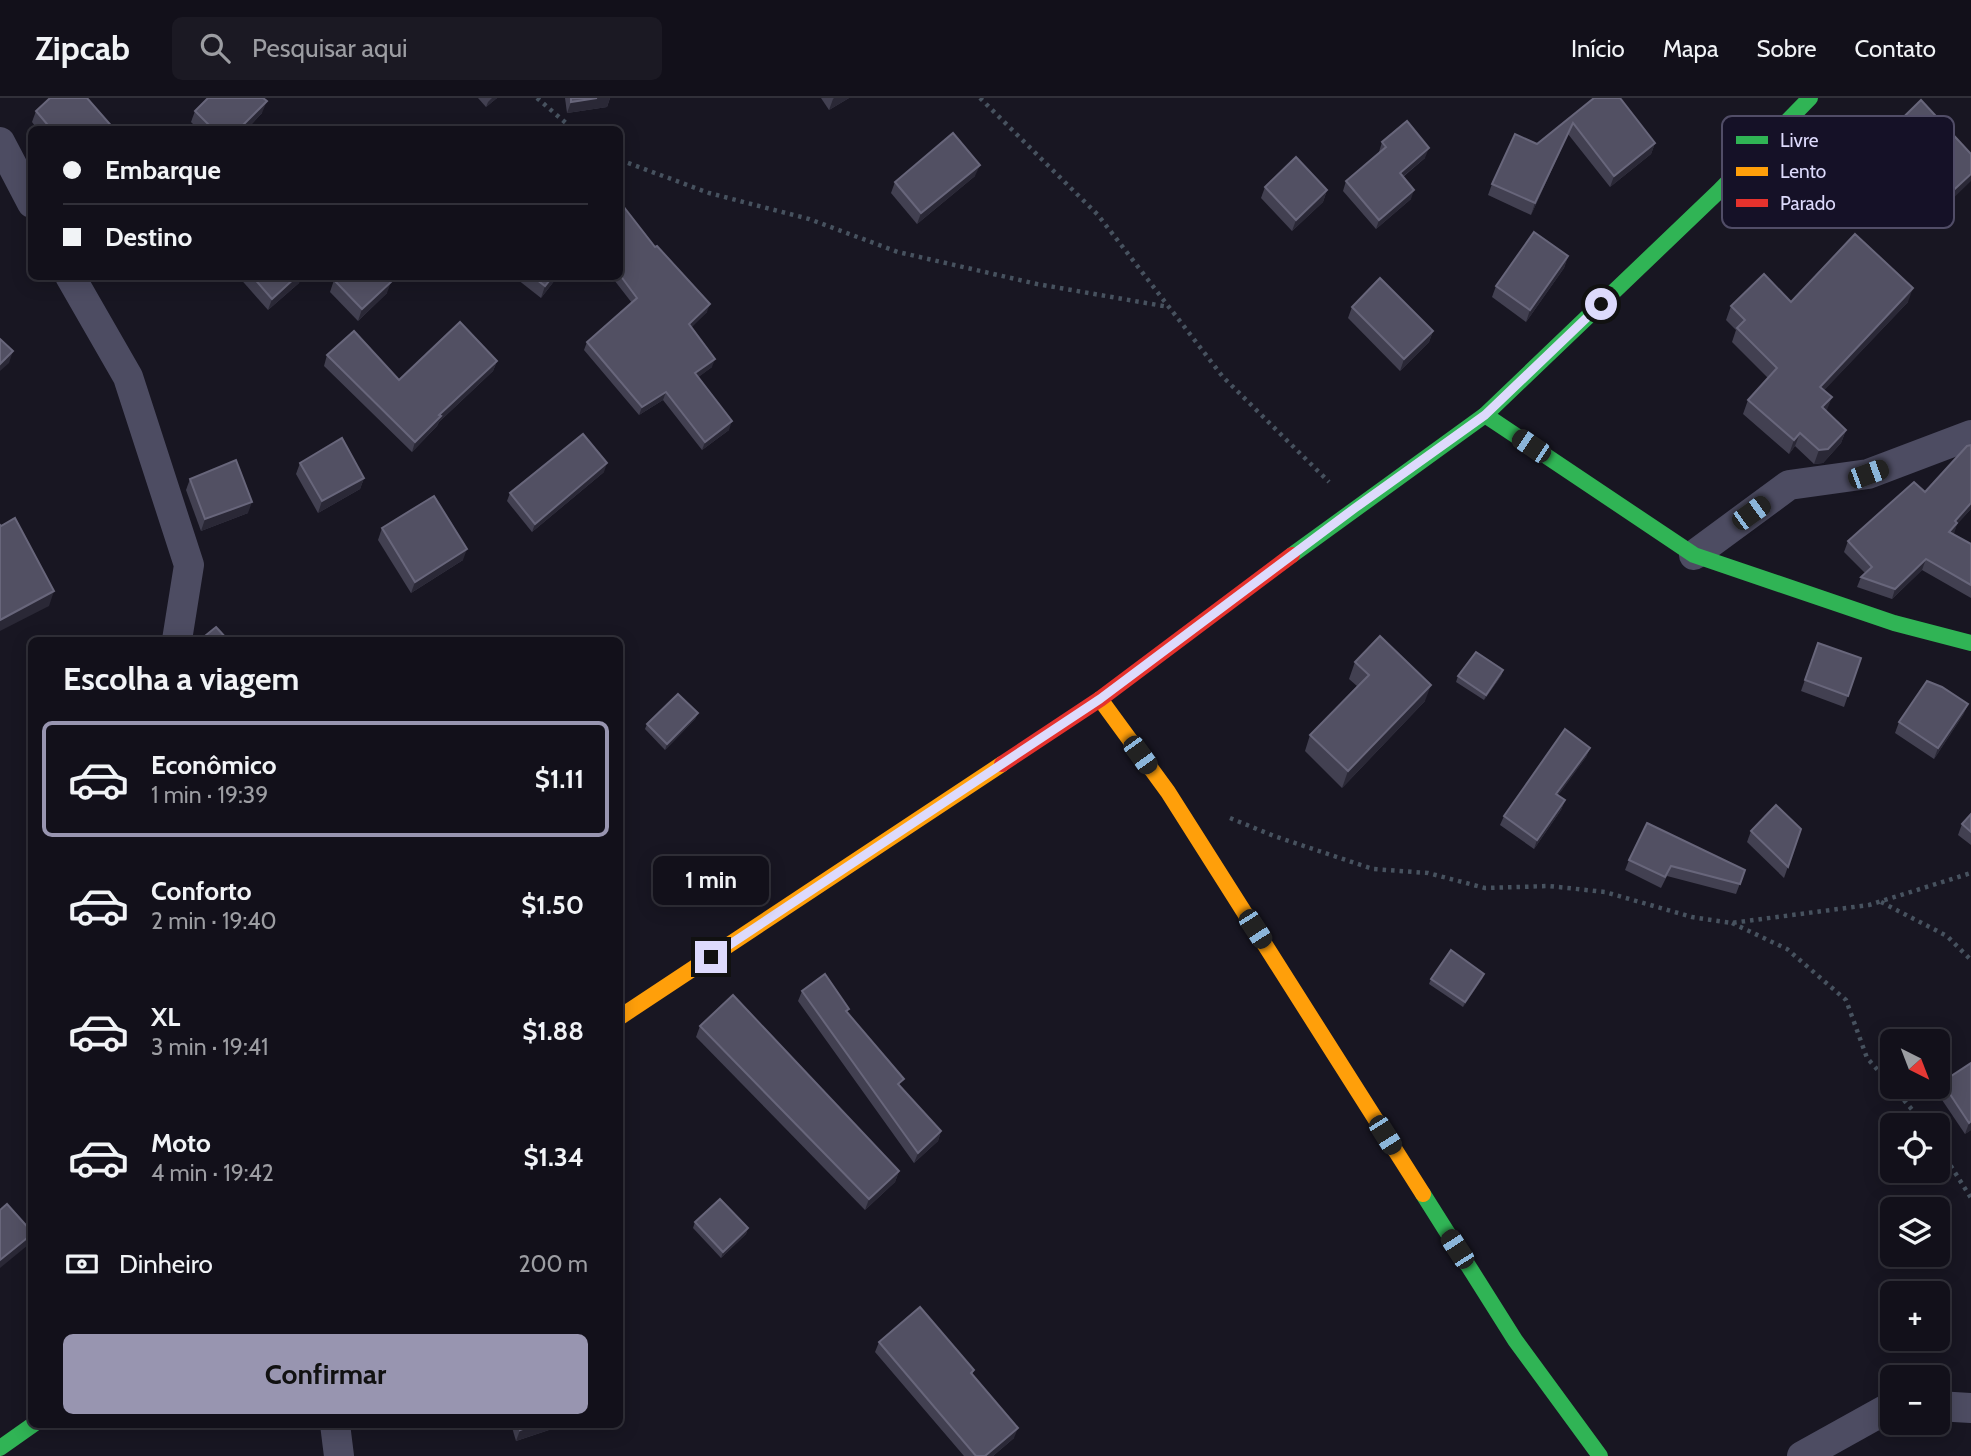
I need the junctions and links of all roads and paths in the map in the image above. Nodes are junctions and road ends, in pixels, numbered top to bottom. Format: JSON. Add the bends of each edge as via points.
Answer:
{"nodes":[{"id":1,"x":537,"y":98,"type":"edge"},
{"id":2,"x":980,"y":98,"type":"edge"},
{"id":3,"x":1810,"y":98,"type":"edge"},
{"id":4,"x":1792,"y":116,"type":"edge"},
{"id":5,"x":569,"y":126,"type":"edge"},
{"id":6,"x":0,"y":142,"type":"edge"},
{"id":7,"x":623,"y":161,"type":"edge"},
{"id":8,"x":1722,"y":188,"type":"edge"},
{"id":9,"x":28,"y":195,"type":"edge"},
{"id":10,"x":72,"y":280,"type":"edge"},
{"id":11,"x":1169,"y":307,"type":"junction"},
{"id":12,"x":1485,"y":415,"type":"junction"},
{"id":13,"x":1971,"y":435,"type":"edge"},
{"id":14,"x":1355,"y":508,"type":"junction"},
{"id":15,"x":1694,"y":555,"type":"junction"},
{"id":16,"x":177,"y":637,"type":"edge"},
{"id":17,"x":1971,"y":643,"type":"edge"},
{"id":18,"x":1100,"y":699,"type":"junction"},
{"id":19,"x":1227,"y":817,"type":"dead end"},
{"id":20,"x":1971,"y":873,"type":"edge"},
{"id":21,"x":1881,"y":902,"type":"junction"},
{"id":22,"x":1731,"y":923,"type":"junction"},
{"id":23,"x":1971,"y":960,"type":"edge"},
{"id":24,"x":623,"y":1015,"type":"edge"},
{"id":25,"x":1880,"y":1073,"type":"edge"},
{"id":26,"x":1903,"y":1099,"type":"edge"},
{"id":27,"x":1915,"y":1113,"type":"edge"},
{"id":28,"x":1950,"y":1165,"type":"edge"},
{"id":29,"x":1971,"y":1198,"type":"edge"},
{"id":30,"x":1950,"y":1407,"type":"edge"},
{"id":31,"x":1971,"y":1408,"type":"edge"},
{"id":32,"x":1880,"y":1413,"type":"edge"},
{"id":33,"x":28,"y":1428,"type":"edge"},
{"id":34,"x":336,"y":1428,"type":"edge"},
{"id":35,"x":0,"y":1448,"type":"edge"},
{"id":36,"x":340,"y":1456,"type":"edge"},
{"id":37,"x":1600,"y":1456,"type":"edge"},
{"id":38,"x":1802,"y":1456,"type":"edge"}],
"edges":[{"from":1,"to":5,"type":"path"},
{"from":2,"to":11,"type":"path","via":[[1098,215]]},
{"from":3,"to":4,"type":"street"},
{"from":6,"to":9,"type":"street"},
{"from":7,"to":11,"type":"path","via":[[898,252],[1037,284]]},
{"from":8,"to":12,"type":"street"},
{"from":10,"to":16,"type":"street","via":[[128,377],[189,565]]},
{"from":11,"to":14,"type":"path","via":[[1223,377]]},
{"from":12,"to":14,"type":"street"},
{"from":12,"to":15,"type":"street"},
{"from":13,"to":15,"type":"street","via":[[1868,474],[1789,485]]},
{"from":14,"to":18,"type":"street"},
{"from":15,"to":17,"type":"street","via":[[1894,623]]},
{"from":18,"to":24,"type":"street"},
{"from":18,"to":37,"type":"street","via":[[1168,792],[1515,1340]]},
{"from":19,"to":22,"type":"path","via":[[1373,869],[1428,873],[1485,888],[1549,886],[1605,892]]},
{"from":20,"to":21,"type":"path"},
{"from":21,"to":22,"type":"path"},
{"from":21,"to":23,"type":"path","via":[[1947,936]]},
{"from":22,"to":25,"type":"path","via":[[1787,949],[1846,1000],[1867,1058]]},
{"from":26,"to":27,"type":"path"},
{"from":28,"to":29,"type":"path"},
{"from":30,"to":31,"type":"street"},
{"from":32,"to":38,"type":"street"},
{"from":33,"to":35,"type":"street"},
{"from":34,"to":36,"type":"street"}]}
